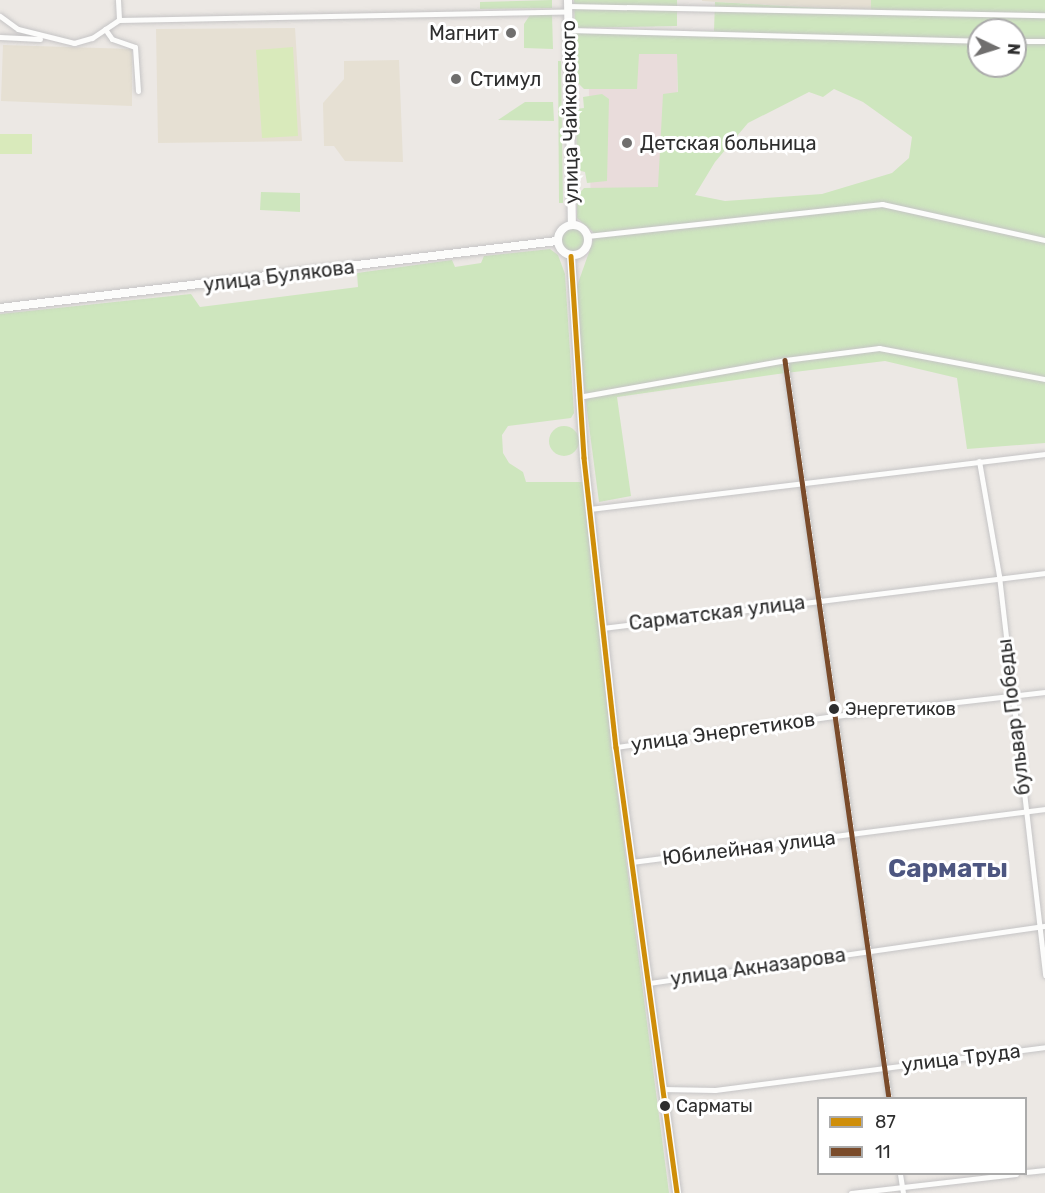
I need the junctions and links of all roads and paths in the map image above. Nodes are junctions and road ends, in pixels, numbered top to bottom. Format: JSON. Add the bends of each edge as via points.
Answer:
{"nodes":[{"id":1,"x":118,"y":0,"type":"edge"},
{"id":2,"x":568,"y":6,"type":"edge"},
{"id":3,"x":1045,"y":15,"type":"edge"},
{"id":4,"x":0,"y":16,"type":"edge"},
{"id":5,"x":119,"y":20,"type":"junction"},
{"id":6,"x":105,"y":29,"type":"junction"},
{"id":7,"x":569,"y":30,"type":"junction"},
{"id":8,"x":0,"y":37,"type":"edge"},
{"id":9,"x":46,"y":39,"type":"junction"},
{"id":10,"x":967,"y":41,"type":"edge"},
{"id":11,"x":1027,"y":41,"type":"edge"},
{"id":12,"x":1045,"y":41,"type":"edge"},
{"id":13,"x":138,"y":91,"type":"dead end"},
{"id":14,"x":572,"y":225,"type":"junction"},
{"id":15,"x":587,"y":236,"type":"junction"},
{"id":16,"x":1045,"y":240,"type":"edge"},
{"id":17,"x":557,"y":241,"type":"junction"},
{"id":18,"x":571,"y":256,"type":"junction"},
{"id":19,"x":0,"y":308,"type":"edge"},
{"id":20,"x":785,"y":360,"type":"junction"},
{"id":21,"x":1045,"y":379,"type":"edge"},
{"id":22,"x":578,"y":397,"type":"junction"},
{"id":23,"x":1045,"y":454,"type":"edge"},
{"id":24,"x":979,"y":461,"type":"junction"},
{"id":25,"x":802,"y":482,"type":"junction"},
{"id":26,"x":590,"y":509,"type":"junction"},
{"id":27,"x":1045,"y":573,"type":"edge"},
{"id":28,"x":999,"y":576,"type":"junction"},
{"id":29,"x":819,"y":600,"type":"junction"},
{"id":30,"x":603,"y":628,"type":"junction"},
{"id":31,"x":1045,"y":692,"type":"edge"},
{"id":32,"x":1011,"y":696,"type":"junction"},
{"id":33,"x":835,"y":716,"type":"junction"},
{"id":34,"x":616,"y":747,"type":"junction"},
{"id":35,"x":1045,"y":809,"type":"edge"},
{"id":36,"x":1026,"y":811,"type":"junction"},
{"id":37,"x":852,"y":835,"type":"junction"},
{"id":38,"x":632,"y":862,"type":"junction"},
{"id":39,"x":1042,"y":926,"type":"edge"},
{"id":40,"x":868,"y":951,"type":"junction"},
{"id":41,"x":1045,"y":975,"type":"edge"},
{"id":42,"x":649,"y":983,"type":"junction"},
{"id":43,"x":1045,"y":1047,"type":"edge"},
{"id":44,"x":885,"y":1068,"type":"junction"},
{"id":45,"x":662,"y":1089,"type":"junction"},
{"id":46,"x":889,"y":1097,"type":"edge"},
{"id":47,"x":1045,"y":1170,"type":"edge"},
{"id":48,"x":1027,"y":1172,"type":"edge"},
{"id":49,"x":900,"y":1175,"type":"edge"},
{"id":50,"x":1003,"y":1175,"type":"edge"},
{"id":51,"x":902,"y":1190,"type":"edge"},
{"id":52,"x":677,"y":1193,"type":"edge"},
{"id":53,"x":851,"y":1193,"type":"edge"}],
"edges":[{"from":1,"to":5,"type":"street"},
{"from":2,"to":3,"type":"street"},
{"from":2,"to":5,"type":"street"},
{"from":2,"to":7,"type":"street","name":"улица Чайковского"},
{"from":4,"to":9,"type":"street","via":[[18,29]]},
{"from":5,"to":6,"type":"street"},
{"from":6,"to":9,"type":"street","via":[[74,43]]},
{"from":6,"to":13,"type":"street","via":[[112,39],[135,47]]},
{"from":7,"to":10,"type":"street"},
{"from":7,"to":14,"type":"street","name":"улица Чайковского"},
{"from":8,"to":9,"type":"street"},
{"from":11,"to":12,"type":"street"},
{"from":14,"to":15,"type":"street"},
{"from":14,"to":17,"type":"street","via":[[559,233]]},
{"from":15,"to":16,"type":"street","via":[[882,204]]},
{"from":15,"to":18,"type":"street","via":[[584,250]]},
{"from":17,"to":18,"type":"street","via":[[561,251]]},
{"from":17,"to":19,"type":"street","name":"улица Булякова"},
{"from":18,"to":22,"type":"street"},
{"from":20,"to":21,"type":"street","via":[[879,348]]},
{"from":20,"to":22,"type":"street"},
{"from":20,"to":25,"type":"street"},
{"from":22,"to":26,"type":"street"},
{"from":23,"to":24,"type":"street"},
{"from":24,"to":25,"type":"street"},
{"from":24,"to":28,"type":"street","name":"бульвар Победы"},
{"from":25,"to":26,"type":"street"},
{"from":25,"to":29,"type":"street"},
{"from":26,"to":30,"type":"street"},
{"from":27,"to":28,"type":"street","name":"Сарматская улица"},
{"from":28,"to":29,"type":"street","name":"Сарматская улица"},
{"from":28,"to":32,"type":"street","name":"бульвар Победы"},
{"from":29,"to":30,"type":"street","name":"Сарматская улица"},
{"from":29,"to":33,"type":"street"},
{"from":30,"to":34,"type":"street"},
{"from":31,"to":32,"type":"street","name":"улица Энергетиков"},
{"from":32,"to":33,"type":"street","name":"улица Энергетиков"},
{"from":32,"to":36,"type":"street","name":"бульвар Победы"},
{"from":33,"to":34,"type":"street","name":"улица Энергетиков"},
{"from":33,"to":37,"type":"street"},
{"from":34,"to":38,"type":"street"},
{"from":35,"to":36,"type":"street","name":"Юбилейная улица"},
{"from":36,"to":37,"type":"street","name":"Юбилейная улица"},
{"from":36,"to":39,"type":"street","name":"бульвар Победы"},
{"from":37,"to":38,"type":"street","name":"Юбилейная улица"},
{"from":37,"to":40,"type":"street"},
{"from":38,"to":42,"type":"street"},
{"from":39,"to":40,"type":"street","name":"улица Акназарова"},
{"from":39,"to":41,"type":"street","name":"бульвар Победы"},
{"from":40,"to":42,"type":"street","name":"улица Акназарова"},
{"from":40,"to":44,"type":"street"},
{"from":42,"to":45,"type":"street"},
{"from":43,"to":44,"type":"street","name":"улица Труда"},
{"from":44,"to":45,"type":"street","name":"улица Труда","via":[[715,1090]]},
{"from":44,"to":46,"type":"street"},
{"from":45,"to":52,"type":"street"},
{"from":47,"to":48,"type":"street"},
{"from":49,"to":51,"type":"street"},
{"from":50,"to":51,"type":"street"},
{"from":51,"to":53,"type":"street"}]}
